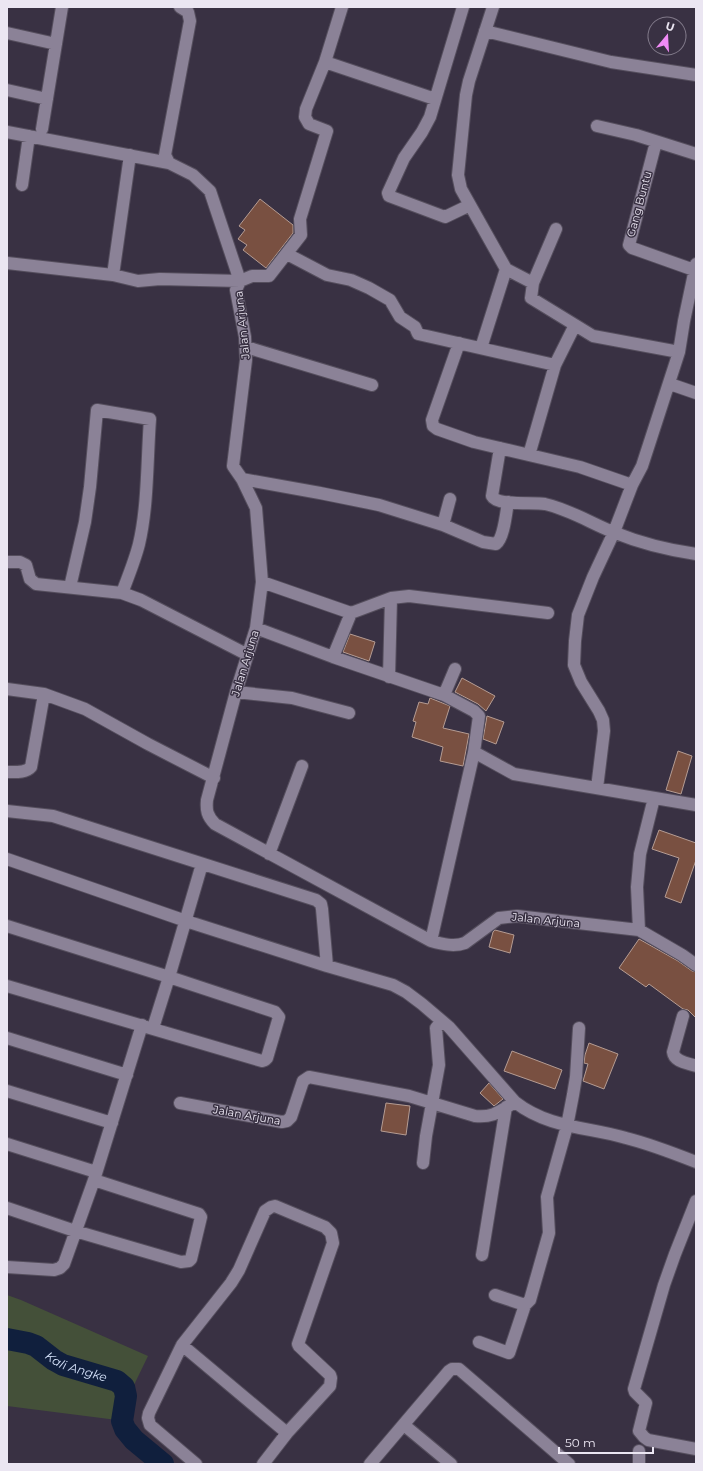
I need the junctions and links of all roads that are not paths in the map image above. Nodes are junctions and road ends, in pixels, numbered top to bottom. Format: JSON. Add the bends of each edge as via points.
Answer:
{"nodes":[{"id":1,"x":62,"y":7,"type":"edge"},
{"id":2,"x":180,"y":7,"type":"edge"},
{"id":3,"x":342,"y":7,"type":"edge"},
{"id":4,"x":463,"y":7,"type":"edge"},
{"id":5,"x":493,"y":7,"type":"edge"},
{"id":6,"x":485,"y":32,"type":"junction"},
{"id":7,"x":7,"y":33,"type":"edge"},
{"id":8,"x":56,"y":44,"type":"junction"},
{"id":9,"x":325,"y":62,"type":"junction"},
{"id":10,"x":696,"y":75,"type":"edge"},
{"id":11,"x":7,"y":90,"type":"edge"},
{"id":12,"x":47,"y":99,"type":"junction"},
{"id":13,"x":435,"y":99,"type":"junction"},
{"id":14,"x":597,"y":126,"type":"dead end"},
{"id":15,"x":42,"y":130,"type":"dead end"},
{"id":16,"x":7,"y":132,"type":"edge"},
{"id":17,"x":29,"y":136,"type":"junction"},
{"id":18,"x":656,"y":142,"type":"junction"},
{"id":19,"x":130,"y":154,"type":"junction"},
{"id":20,"x":696,"y":154,"type":"edge"},
{"id":21,"x":169,"y":163,"type":"junction"},
{"id":22,"x":22,"y":186,"type":"dead end"},
{"id":23,"x":470,"y":205,"type":"junction"},
{"id":24,"x":556,"y":229,"type":"dead end"},
{"id":25,"x":287,"y":254,"type":"junction"},
{"id":26,"x":7,"y":263,"type":"edge"},
{"id":27,"x":695,"y":267,"type":"edge"},
{"id":28,"x":506,"y":269,"type":"junction"},
{"id":29,"x":113,"y":275,"type":"junction"},
{"id":30,"x":240,"y":281,"type":"junction"},
{"id":31,"x":533,"y":283,"type":"junction"},
{"id":32,"x":575,"y":326,"type":"junction"},
{"id":33,"x":459,"y":343,"type":"junction"},
{"id":34,"x":246,"y":347,"type":"junction"},
{"id":35,"x":481,"y":348,"type":"junction"},
{"id":36,"x":679,"y":352,"type":"junction"},
{"id":37,"x":554,"y":365,"type":"junction"},
{"id":38,"x":670,"y":384,"type":"junction"},
{"id":39,"x":372,"y":385,"type":"dead end"},
{"id":40,"x":696,"y":393,"type":"edge"},
{"id":41,"x":500,"y":448,"type":"junction"},
{"id":42,"x":529,"y":455,"type":"junction"},
{"id":43,"x":242,"y":479,"type":"junction"},
{"id":44,"x":632,"y":485,"type":"junction"},
{"id":45,"x":450,"y":500,"type":"dead end"},
{"id":46,"x":508,"y":502,"type":"junction"},
{"id":47,"x":444,"y":525,"type":"junction"},
{"id":48,"x":614,"y":532,"type":"junction"},
{"id":49,"x":696,"y":554,"type":"edge"},
{"id":50,"x":7,"y":562,"type":"edge"},
{"id":51,"x":262,"y":582,"type":"junction"},
{"id":52,"x":70,"y":587,"type":"junction"},
{"id":53,"x":122,"y":593,"type":"junction"},
{"id":54,"x":391,"y":598,"type":"junction"},
{"id":55,"x":351,"y":612,"type":"junction"},
{"id":56,"x":548,"y":612,"type":"dead end"},
{"id":57,"x":256,"y":628,"type":"junction"},
{"id":58,"x":248,"y":655,"type":"junction"},
{"id":59,"x":333,"y":657,"type":"junction"},
{"id":60,"x":455,"y":669,"type":"dead end"},
{"id":61,"x":389,"y":677,"type":"junction"},
{"id":62,"x":7,"y":689,"type":"edge"},
{"id":63,"x":236,"y":692,"type":"junction"},
{"id":64,"x":44,"y":694,"type":"junction"},
{"id":65,"x":444,"y":695,"type":"junction"},
{"id":66,"x":349,"y":714,"type":"dead end"},
{"id":67,"x":474,"y":752,"type":"junction"},
{"id":68,"x":302,"y":766,"type":"dead end"},
{"id":69,"x":7,"y":772,"type":"edge"},
{"id":70,"x":214,"y":778,"type":"junction"},
{"id":71,"x":597,"y":788,"type":"junction"},
{"id":72,"x":654,"y":798,"type":"junction"},
{"id":73,"x":696,"y":805,"type":"edge"},
{"id":74,"x":7,"y":811,"type":"edge"},
{"id":75,"x":269,"y":854,"type":"junction"},
{"id":76,"x":7,"y":859,"type":"edge"},
{"id":77,"x":202,"y":864,"type":"junction"},
{"id":78,"x":186,"y":920,"type":"junction"},
{"id":79,"x":7,"y":926,"type":"edge"},
{"id":80,"x":639,"y":930,"type":"junction"},
{"id":81,"x":430,"y":941,"type":"junction"},
{"id":82,"x":696,"y":965,"type":"edge"},
{"id":83,"x":327,"y":966,"type":"junction"},
{"id":84,"x":169,"y":977,"type":"junction"},
{"id":85,"x":7,"y":986,"type":"edge"},
{"id":86,"x":683,"y":1016,"type":"dead end"},
{"id":87,"x":442,"y":1021,"type":"junction"},
{"id":88,"x":147,"y":1027,"type":"junction"},
{"id":89,"x":579,"y":1028,"type":"dead end"},
{"id":90,"x":7,"y":1038,"type":"edge"},
{"id":91,"x":696,"y":1066,"type":"edge"},
{"id":92,"x":127,"y":1075,"type":"junction"},
{"id":93,"x":7,"y":1091,"type":"edge"},
{"id":94,"x":432,"y":1102,"type":"junction"},
{"id":95,"x":180,"y":1103,"type":"dead end"},
{"id":96,"x":511,"y":1105,"type":"junction"},
{"id":97,"x":112,"y":1123,"type":"junction"},
{"id":98,"x":567,"y":1126,"type":"junction"},
{"id":99,"x":7,"y":1144,"type":"edge"},
{"id":100,"x":696,"y":1162,"type":"edge"},
{"id":101,"x":423,"y":1163,"type":"dead end"},
{"id":102,"x":95,"y":1176,"type":"junction"},
{"id":103,"x":696,"y":1201,"type":"edge"},
{"id":104,"x":7,"y":1208,"type":"edge"},
{"id":105,"x":76,"y":1231,"type":"junction"},
{"id":106,"x":482,"y":1255,"type":"dead end"},
{"id":107,"x":7,"y":1267,"type":"edge"},
{"id":108,"x":495,"y":1296,"type":"dead end"},
{"id":109,"x":525,"y":1305,"type":"junction"},
{"id":110,"x":479,"y":1342,"type":"dead end"},
{"id":111,"x":182,"y":1345,"type":"junction"},
{"id":112,"x":404,"y":1425,"type":"junction"},
{"id":113,"x":287,"y":1433,"type":"junction"},
{"id":114,"x":696,"y":1449,"type":"edge"},
{"id":115,"x":639,"y":1451,"type":"dead end"},
{"id":116,"x":196,"y":1464,"type":"edge"},
{"id":117,"x":263,"y":1464,"type":"edge"},
{"id":118,"x":370,"y":1464,"type":"edge"},
{"id":119,"x":451,"y":1464,"type":"edge"},
{"id":120,"x":569,"y":1464,"type":"edge"},
{"id":121,"x":638,"y":1464,"type":"edge"}],
"edges":[{"from":1,"to":8,"type":"street"},
{"from":2,"to":21,"type":"street","via":[[188,12],[190,21],[165,155]]},
{"from":3,"to":9,"type":"street"},
{"from":4,"to":13,"type":"street"},
{"from":5,"to":6,"type":"street"},
{"from":6,"to":10,"type":"street","via":[[611,62]]},
{"from":6,"to":23,"type":"street","via":[[466,95],[458,161],[459,182]]},
{"from":7,"to":8,"type":"street"},
{"from":8,"to":12,"type":"street"},
{"from":9,"to":13,"type":"street"},
{"from":9,"to":25,"type":"street","via":[[305,117],[309,124],[326,131],[300,219],[301,235]]},
{"from":11,"to":12,"type":"street"},
{"from":12,"to":15,"type":"street"},
{"from":13,"to":23,"type":"street","via":[[427,123],[404,158],[388,194],[445,217]]},
{"from":14,"to":18,"type":"street"},
{"from":16,"to":17,"type":"street","name":"Jalan Arjuna"},
{"from":17,"to":19,"type":"street","name":"Jalan Arjuna"},
{"from":17,"to":22,"type":"street"},
{"from":18,"to":20,"type":"street"},
{"from":18,"to":27,"type":"street","name":"Gang Buntu","via":[[629,245]]},
{"from":19,"to":21,"type":"street","name":"Jalan Arjuna"},
{"from":19,"to":29,"type":"street"},
{"from":21,"to":30,"type":"street","name":"Jalan Arjuna","via":[[194,175],[210,191]]},
{"from":23,"to":28,"type":"street"},
{"from":24,"to":31,"type":"street"},
{"from":25,"to":30,"type":"street","via":[[269,276],[252,276]]},
{"from":25,"to":33,"type":"street","via":[[327,275],[351,280],[390,300],[400,317],[414,326],[418,334]]},
{"from":26,"to":29,"type":"street"},
{"from":27,"to":36,"type":"street"},
{"from":28,"to":31,"type":"street"},
{"from":28,"to":35,"type":"street"},
{"from":29,"to":30,"type":"street","via":[[138,281]]},
{"from":30,"to":34,"type":"street","name":"Jalan Arjuna","via":[[236,290]]},
{"from":31,"to":32,"type":"street","via":[[531,298]]},
{"from":32,"to":36,"type":"street","via":[[593,336]]},
{"from":32,"to":37,"type":"street"},
{"from":33,"to":35,"type":"street"},
{"from":33,"to":41,"type":"street","via":[[432,420],[434,426],[474,442]]},
{"from":34,"to":39,"type":"street"},
{"from":34,"to":43,"type":"street","name":"Jalan Arjuna","via":[[233,466]]},
{"from":35,"to":37,"type":"street"},
{"from":36,"to":38,"type":"street"},
{"from":37,"to":42,"type":"street"},
{"from":38,"to":40,"type":"street"},
{"from":38,"to":44,"type":"street","via":[[642,466]]},
{"from":41,"to":42,"type":"street"},
{"from":41,"to":46,"type":"street","via":[[492,496],[495,500]]},
{"from":42,"to":44,"type":"street","via":[[580,467]]},
{"from":43,"to":47,"type":"street","via":[[379,505]]},
{"from":43,"to":51,"type":"street","name":"Jalan Arjuna","via":[[256,508]]},
{"from":44,"to":48,"type":"street"},
{"from":45,"to":47,"type":"street"},
{"from":46,"to":47,"type":"street","via":[[500,541],[496,544],[483,542]]},
{"from":46,"to":48,"type":"street","via":[[546,505]]},
{"from":48,"to":49,"type":"street","via":[[661,548]]},
{"from":48,"to":71,"type":"street","via":[[578,615],[575,642],[576,672],[603,720]]},
{"from":50,"to":52,"type":"street","via":[[20,562],[26,565],[30,578],[36,584]]},
{"from":51,"to":55,"type":"street"},
{"from":51,"to":57,"type":"street","name":"Jalan Arjuna"},
{"from":52,"to":53,"type":"street"},
{"from":52,"to":53,"type":"street","via":[[85,522],[97,410],[150,419],[141,531]]},
{"from":53,"to":58,"type":"street","via":[[158,608]]},
{"from":54,"to":55,"type":"street"},
{"from":54,"to":56,"type":"street","via":[[409,596]]},
{"from":54,"to":61,"type":"street"},
{"from":55,"to":59,"type":"street"},
{"from":57,"to":58,"type":"street","name":"Jalan Arjuna"},
{"from":57,"to":59,"type":"street"},
{"from":58,"to":63,"type":"street","name":"Jalan Arjuna"},
{"from":59,"to":61,"type":"street"},
{"from":60,"to":65,"type":"street"},
{"from":61,"to":65,"type":"street"},
{"from":62,"to":64,"type":"street"},
{"from":63,"to":66,"type":"street","via":[[292,698]]},
{"from":63,"to":70,"type":"street","name":"Jalan Arjuna"},
{"from":64,"to":69,"type":"street","via":[[31,767],[25,771]]},
{"from":64,"to":70,"type":"street","via":[[85,709]]},
{"from":65,"to":67,"type":"street","via":[[479,716]]},
{"from":67,"to":71,"type":"street","via":[[514,774]]},
{"from":67,"to":81,"type":"street"},
{"from":68,"to":75,"type":"street"},
{"from":70,"to":75,"type":"street","name":"Jalan Arjuna","via":[[207,800],[210,819]]},
{"from":71,"to":72,"type":"street"},
{"from":72,"to":73,"type":"street"},
{"from":72,"to":80,"type":"street","via":[[640,854],[637,887]]},
{"from":74,"to":77,"type":"street","via":[[53,816]]},
{"from":75,"to":81,"type":"street","name":"Jalan Arjuna"},
{"from":76,"to":78,"type":"street"},
{"from":77,"to":78,"type":"street"},
{"from":77,"to":83,"type":"street","via":[[319,902],[322,909]]},
{"from":78,"to":83,"type":"street"},
{"from":78,"to":84,"type":"street"},
{"from":79,"to":84,"type":"street"},
{"from":80,"to":81,"type":"street","name":"Jalan Arjuna","via":[[511,916],[499,918],[461,945]]},
{"from":80,"to":82,"type":"street","name":"Jalan Arjuna"},
{"from":83,"to":87,"type":"street","via":[[393,985],[406,992]]},
{"from":84,"to":88,"type":"street"},
{"from":84,"to":88,"type":"street","via":[[278,1013],[279,1020],[267,1058],[262,1061]]},
{"from":85,"to":88,"type":"street"},
{"from":86,"to":91,"type":"street","via":[[673,1056]]},
{"from":87,"to":94,"type":"street","via":[[436,1028],[439,1065]]},
{"from":87,"to":96,"type":"street"},
{"from":88,"to":92,"type":"street"},
{"from":89,"to":98,"type":"street","via":[[576,1077]]},
{"from":90,"to":92,"type":"street"},
{"from":92,"to":97,"type":"street"},
{"from":93,"to":97,"type":"street"},
{"from":94,"to":95,"type":"street","name":"Jalan Arjuna","via":[[379,1089],[309,1077],[303,1081],[291,1118],[287,1121]]},
{"from":94,"to":96,"type":"street","name":"Jalan Arjuna","via":[[481,1117],[496,1114]]},
{"from":94,"to":101,"type":"street"},
{"from":96,"to":98,"type":"street"},
{"from":96,"to":106,"type":"street"},
{"from":97,"to":102,"type":"street"},
{"from":98,"to":100,"type":"street","via":[[626,1138]]},
{"from":98,"to":109,"type":"street","via":[[547,1196],[549,1233],[530,1300]]},
{"from":99,"to":102,"type":"street"},
{"from":102,"to":105,"type":"street"},
{"from":102,"to":105,"type":"street","via":[[199,1214],[201,1218],[191,1259],[180,1262]]},
{"from":103,"to":114,"type":"street","via":[[664,1285],[634,1389],[646,1403],[639,1431],[644,1438]]},
{"from":104,"to":105,"type":"street"},
{"from":105,"to":107,"type":"street","via":[[64,1264],[60,1268],[54,1270]]},
{"from":108,"to":109,"type":"street"},
{"from":109,"to":110,"type":"street","via":[[509,1353]]},
{"from":111,"to":113,"type":"street"},
{"from":111,"to":113,"type":"street","via":[[231,1283],[250,1247],[261,1217],[268,1208],[278,1207],[325,1227],[331,1233],[333,1244],[298,1344],[330,1374],[331,1383]]},
{"from":111,"to":116,"type":"street","via":[[148,1418],[150,1425]]},
{"from":112,"to":118,"type":"street"},
{"from":112,"to":119,"type":"street"},
{"from":112,"to":120,"type":"street","via":[[449,1371],[459,1369]]},
{"from":113,"to":117,"type":"street"},
{"from":115,"to":121,"type":"street"}]}
